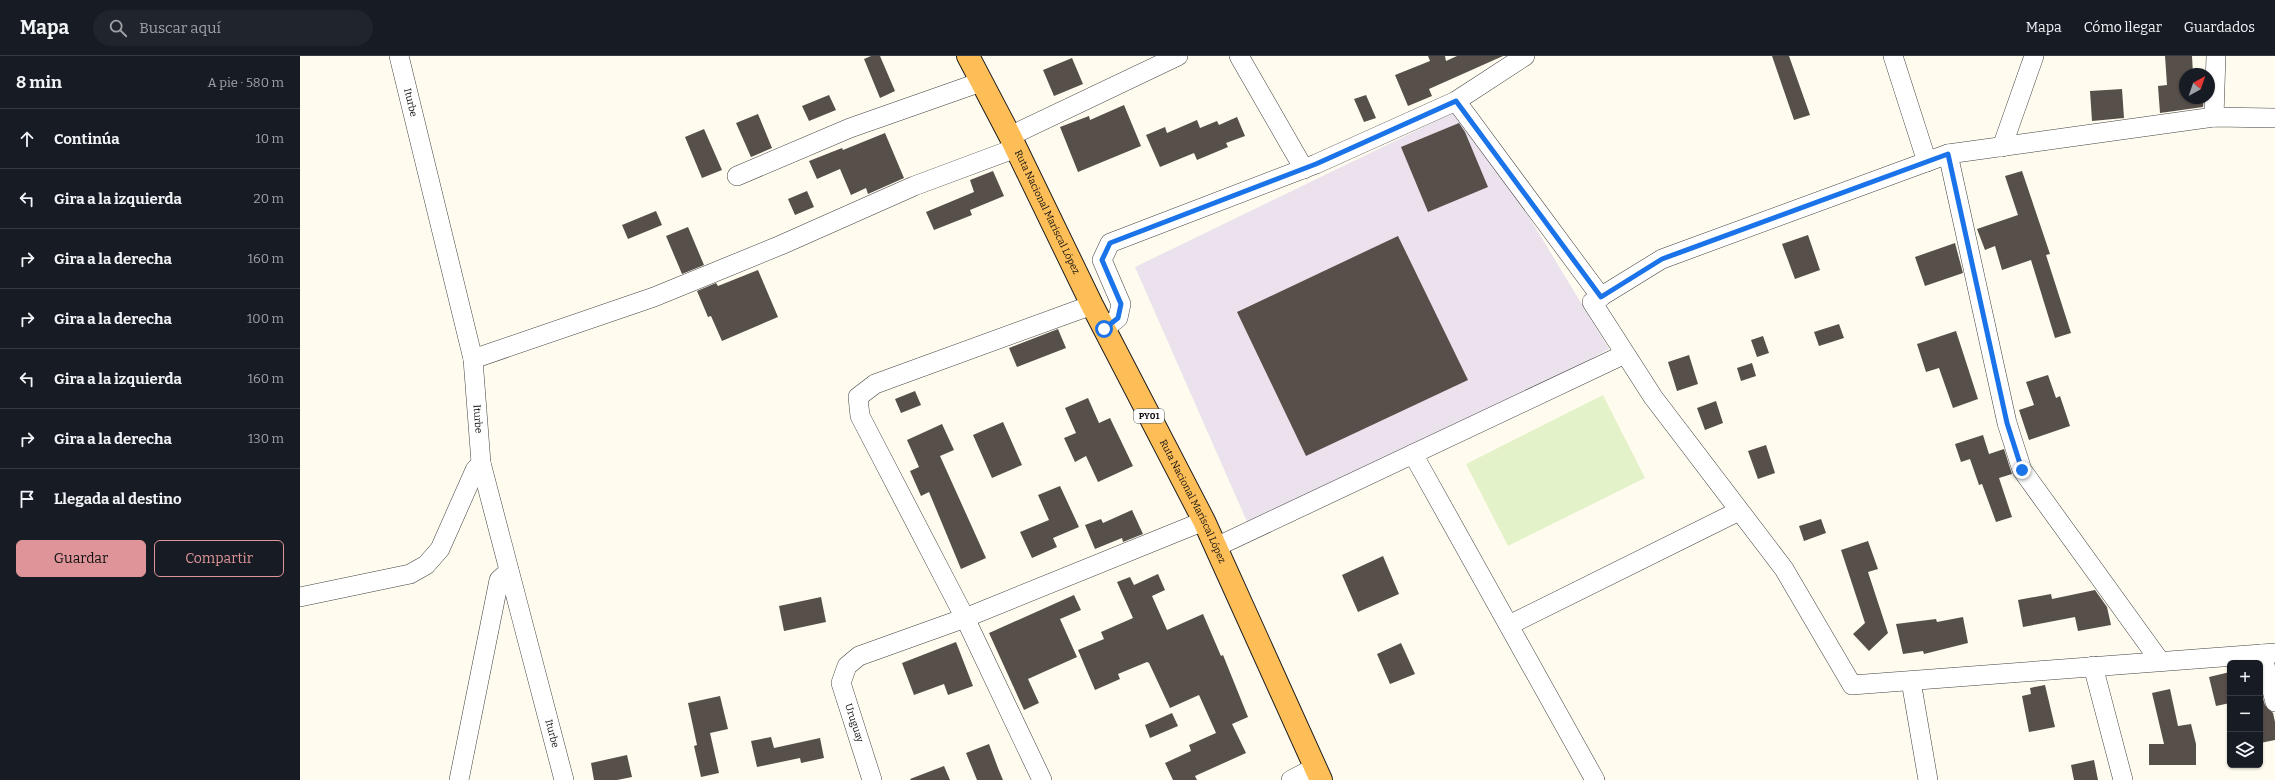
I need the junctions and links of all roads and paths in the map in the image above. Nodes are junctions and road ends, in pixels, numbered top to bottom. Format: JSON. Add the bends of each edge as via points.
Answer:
{"nodes":[{"id":1,"x":399,"y":56,"type":"edge"},
{"id":2,"x":968,"y":56,"type":"edge"},
{"id":3,"x":1178,"y":56,"type":"edge"},
{"id":4,"x":1240,"y":56,"type":"edge"},
{"id":5,"x":1525,"y":56,"type":"edge"},
{"id":6,"x":1893,"y":56,"type":"edge"},
{"id":7,"x":2034,"y":56,"type":"edge"},
{"id":8,"x":2216,"y":56,"type":"edge"},
{"id":9,"x":981,"y":82,"type":"junction"},
{"id":10,"x":1456,"y":101,"type":"junction"},
{"id":11,"x":2214,"y":117,"type":"junction"},
{"id":12,"x":2275,"y":118,"type":"edge"},
{"id":13,"x":1013,"y":142,"type":"junction"},
{"id":14,"x":2002,"y":147,"type":"junction"},
{"id":15,"x":1948,"y":154,"type":"junction"},
{"id":16,"x":1927,"y":162,"type":"junction"},
{"id":17,"x":1304,"y":169,"type":"junction"},
{"id":18,"x":737,"y":176,"type":"dead end"},
{"id":19,"x":1601,"y":297,"type":"junction"},
{"id":20,"x":1092,"y":306,"type":"junction"},
{"id":21,"x":1104,"y":329,"type":"junction"},
{"id":22,"x":1625,"y":354,"type":"junction"},
{"id":23,"x":473,"y":359,"type":"junction"},
{"id":24,"x":1413,"y":454,"type":"junction"},
{"id":25,"x":481,"y":463,"type":"junction"},
{"id":26,"x":1739,"y":511,"type":"junction"},
{"id":27,"x":1204,"y":520,"type":"junction"},
{"id":28,"x":1216,"y":547,"type":"junction"},
{"id":29,"x":508,"y":571,"type":"junction"},
{"id":30,"x":300,"y":597,"type":"edge"},
{"id":31,"x":965,"y":618,"type":"junction"},
{"id":32,"x":1509,"y":625,"type":"junction"},
{"id":33,"x":2268,"y":654,"type":"edge"},
{"id":34,"x":2160,"y":661,"type":"junction"},
{"id":35,"x":2093,"y":666,"type":"junction"},
{"id":36,"x":1911,"y":681,"type":"junction"},
{"id":37,"x":2275,"y":702,"type":"edge"},
{"id":38,"x":1317,"y":774,"type":"edge"},
{"id":39,"x":459,"y":780,"type":"edge"},
{"id":40,"x":564,"y":780,"type":"edge"},
{"id":41,"x":872,"y":780,"type":"edge"},
{"id":42,"x":1042,"y":780,"type":"edge"},
{"id":43,"x":1290,"y":780,"type":"edge"},
{"id":44,"x":1595,"y":780,"type":"edge"},
{"id":45,"x":1928,"y":780,"type":"edge"},
{"id":46,"x":2123,"y":780,"type":"edge"}],
"edges":[{"from":1,"to":23,"type":"street","name":"Iturbe"},
{"from":2,"to":9,"type":"highway","name":"Ruta Nacional Mariscal López","number":"PY01"},
{"from":3,"to":13,"type":"street"},
{"from":4,"to":17,"type":"street"},
{"from":5,"to":10,"type":"street"},
{"from":6,"to":16,"type":"street"},
{"from":7,"to":14,"type":"street"},
{"from":8,"to":11,"type":"street"},
{"from":9,"to":13,"type":"highway","name":"Ruta Nacional Mariscal López","number":"PY01"},
{"from":9,"to":18,"type":"street","via":[[850,128]]},
{"from":10,"to":17,"type":"street"},
{"from":10,"to":19,"type":"street"},
{"from":11,"to":12,"type":"street"},
{"from":11,"to":14,"type":"street"},
{"from":13,"to":20,"type":"highway","name":"Ruta Nacional Mariscal López","number":"PY01"},
{"from":13,"to":23,"type":"street","via":[[781,245],[654,297]]},
{"from":14,"to":15,"type":"street"},
{"from":15,"to":16,"type":"street"},
{"from":15,"to":34,"type":"street","via":[[2007,423],[2022,470]]},
{"from":16,"to":19,"type":"street","via":[[1662,259]]},
{"from":17,"to":21,"type":"street","via":[[1110,243],[1102,260],[1121,304],[1118,318]]},
{"from":19,"to":22,"type":"street","via":[[1592,302]]},
{"from":20,"to":21,"type":"highway","name":"Ruta Nacional Mariscal López","number":"PY01"},
{"from":20,"to":31,"type":"street","via":[[875,384],[858,397],[860,416]]},
{"from":21,"to":27,"type":"highway","name":"Ruta Nacional Mariscal López","number":"PY01"},
{"from":22,"to":24,"type":"street"},
{"from":22,"to":26,"type":"street","via":[[1653,397]]},
{"from":23,"to":25,"type":"street","name":"Iturbe"},
{"from":24,"to":28,"type":"street"},
{"from":24,"to":32,"type":"street"},
{"from":25,"to":29,"type":"street","name":"Iturbe"},
{"from":25,"to":30,"type":"street","via":[[475,470],[440,549],[426,565],[410,574]]},
{"from":26,"to":32,"type":"street"},
{"from":26,"to":36,"type":"street","via":[[1784,569],[1852,685]]},
{"from":27,"to":28,"type":"highway","name":"Ruta Nacional Mariscal López","number":"PY01"},
{"from":27,"to":31,"type":"street"},
{"from":28,"to":38,"type":"highway","name":"Ruta Nacional Mariscal López","number":"PY01"},
{"from":29,"to":39,"type":"street","via":[[499,580]]},
{"from":29,"to":40,"type":"street","name":"Iturbe"},
{"from":31,"to":41,"type":"street","name":"Uruguay","via":[[859,656],[847,666],[841,683]]},
{"from":31,"to":42,"type":"street"},
{"from":32,"to":44,"type":"street"},
{"from":33,"to":34,"type":"street"},
{"from":33,"to":37,"type":"street"},
{"from":34,"to":35,"type":"street"},
{"from":35,"to":36,"type":"street"},
{"from":35,"to":46,"type":"street"},
{"from":36,"to":45,"type":"street"},
{"from":38,"to":43,"type":"street"}]}
